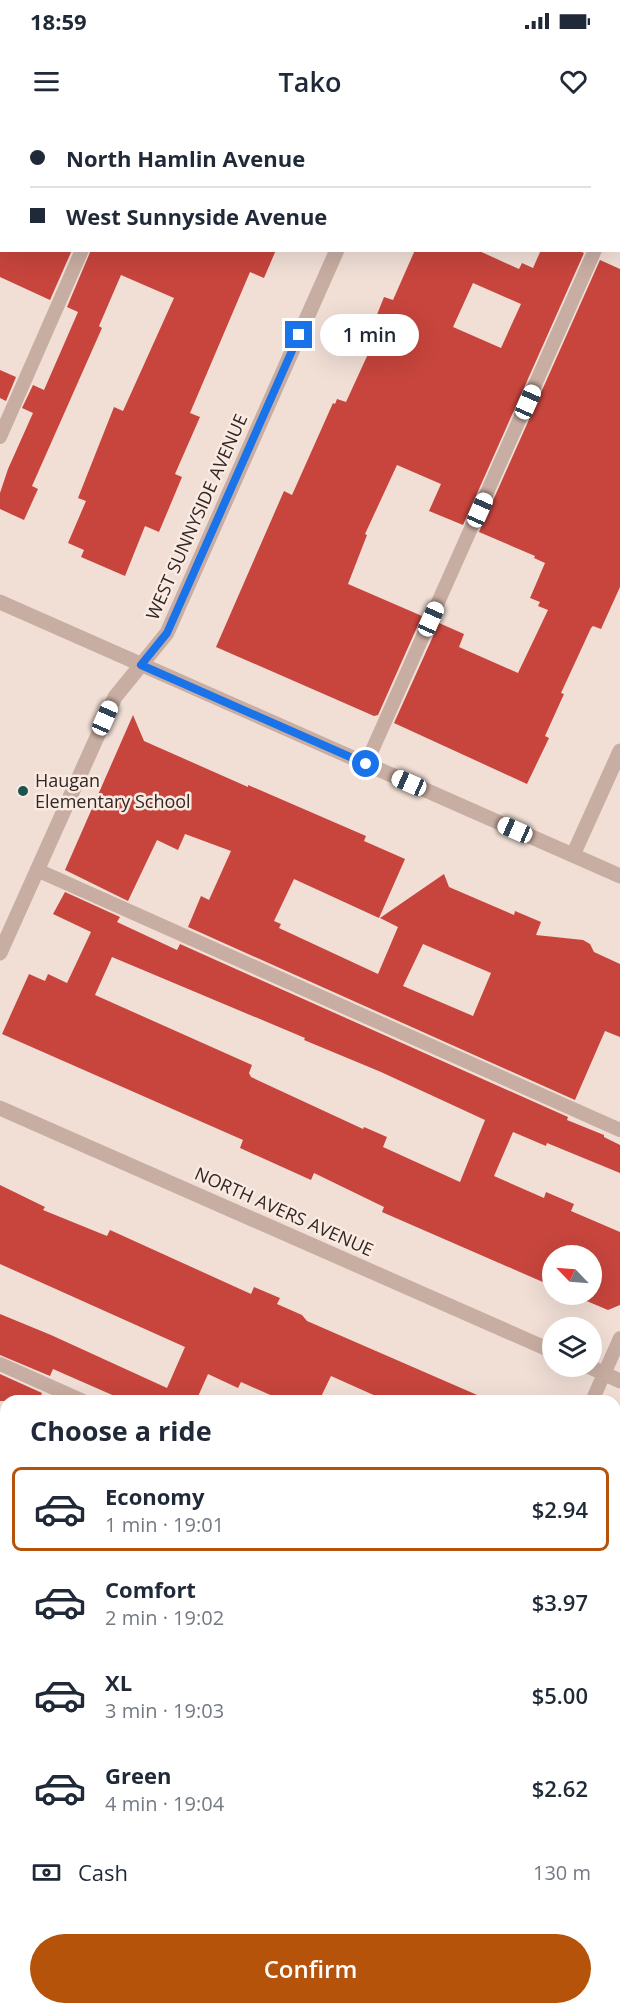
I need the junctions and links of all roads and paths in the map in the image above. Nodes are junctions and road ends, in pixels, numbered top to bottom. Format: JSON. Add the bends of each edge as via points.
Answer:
{"nodes":[{"id":1,"x":81,"y":252,"type":"edge"},
{"id":2,"x":336,"y":252,"type":"edge"},
{"id":3,"x":594,"y":252,"type":"edge"},
{"id":4,"x":0,"y":437,"type":"edge"},
{"id":5,"x":0,"y":602,"type":"edge"},
{"id":6,"x":141,"y":665,"type":"junction"},
{"id":7,"x":620,"y":752,"type":"edge"},
{"id":8,"x":366,"y":764,"type":"junction"},
{"id":9,"x":573,"y":855,"type":"junction"},
{"id":10,"x":37,"y":870,"type":"junction"},
{"id":11,"x":620,"y":876,"type":"edge"},
{"id":12,"x":0,"y":953,"type":"edge"},
{"id":13,"x":0,"y":1108,"type":"edge"},
{"id":14,"x":620,"y":1130,"type":"edge"},
{"id":15,"x":620,"y":1338,"type":"edge"},
{"id":16,"x":542,"y":1347,"type":"edge"},
{"id":17,"x":0,"y":1364,"type":"edge"},
{"id":18,"x":604,"y":1374,"type":"junction"},
{"id":19,"x":620,"y":1381,"type":"edge"},
{"id":20,"x":70,"y":1395,"type":"edge"},
{"id":21,"x":595,"y":1395,"type":"edge"}],
"edges":[{"from":1,"to":4,"type":"lane"},
{"from":2,"to":6,"type":"street","name":"WEST SUNNYSIDE AVENUE","via":[[167,633]]},
{"from":3,"to":8,"type":"lane"},
{"from":5,"to":6,"type":"street"},
{"from":6,"to":8,"type":"street"},
{"from":6,"to":10,"type":"street","name":"WEST SUNNYSIDE AVENUE","via":[[115,697]]},
{"from":7,"to":9,"type":"street"},
{"from":8,"to":9,"type":"street"},
{"from":9,"to":11,"type":"street"},
{"from":10,"to":12,"type":"street","name":"WEST SUNNYSIDE AVENUE"},
{"from":10,"to":14,"type":"lane"},
{"from":13,"to":16,"type":"street","name":"NORTH AVERS AVENUE"},
{"from":15,"to":18,"type":"lane"},
{"from":17,"to":20,"type":"lane"},
{"from":18,"to":19,"type":"street"},
{"from":18,"to":21,"type":"lane"}]}
